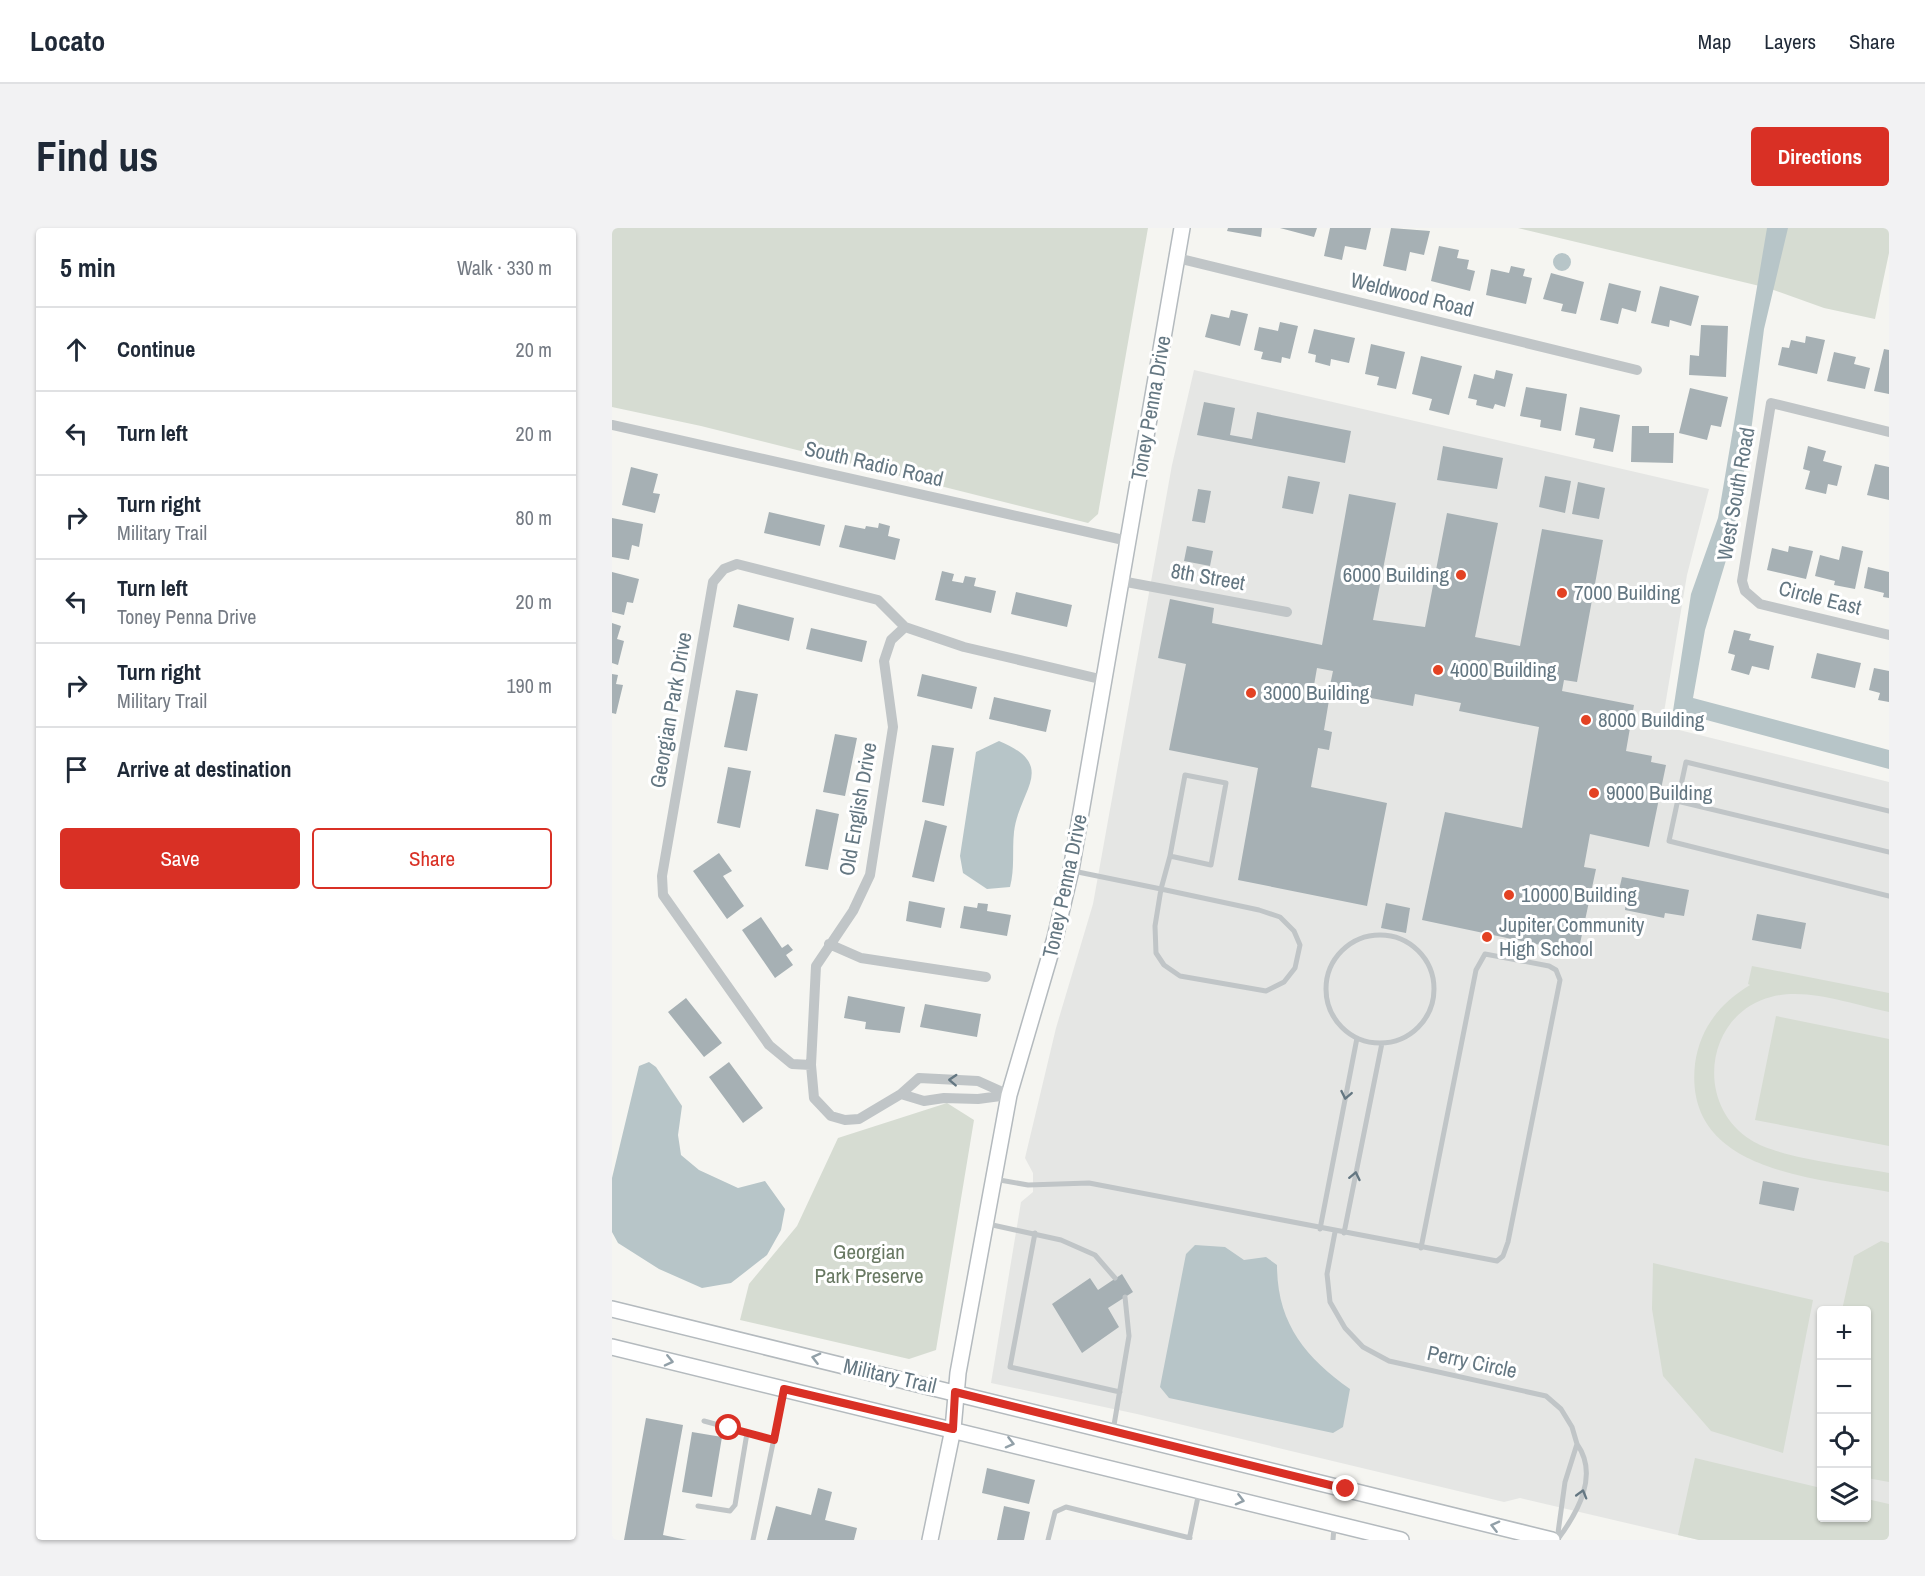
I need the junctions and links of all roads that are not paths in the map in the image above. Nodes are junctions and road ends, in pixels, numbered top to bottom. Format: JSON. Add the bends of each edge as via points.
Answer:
{"nodes":[{"id":1,"x":1182,"y":228,"type":"edge"},
{"id":2,"x":1177,"y":258,"type":"junction"},
{"id":3,"x":1637,"y":370,"type":"dead end"},
{"id":4,"x":612,"y":425,"type":"edge"},
{"id":5,"x":1889,"y":432,"type":"edge"},
{"id":6,"x":1128,"y":541,"type":"junction"},
{"id":7,"x":1121,"y":581,"type":"junction"},
{"id":8,"x":1745,"y":591,"type":"joint"},
{"id":9,"x":1287,"y":612,"type":"dead end"},
{"id":10,"x":905,"y":627,"type":"junction"},
{"id":11,"x":1889,"y":635,"type":"edge"},
{"id":12,"x":1104,"y":680,"type":"junction"},
{"id":13,"x":1677,"y":801,"type":"junction"},
{"id":14,"x":1889,"y":811,"type":"edge"},
{"id":15,"x":1889,"y":852,"type":"edge"},
{"id":16,"x":1170,"y":856,"type":"junction"},
{"id":17,"x":1071,"y":870,"type":"junction"},
{"id":18,"x":1161,"y":889,"type":"junction"},
{"id":19,"x":1889,"y":896,"type":"edge"},
{"id":20,"x":829,"y":944,"type":"junction"},
{"id":21,"x":986,"y":977,"type":"dead end"},
{"id":22,"x":1357,"y":1038,"type":"junction"},
{"id":23,"x":1382,"y":1043,"type":"junction"},
{"id":24,"x":811,"y":1065,"type":"junction"},
{"id":25,"x":902,"y":1094,"type":"junction"},
{"id":26,"x":1009,"y":1095,"type":"junction"},
{"id":27,"x":992,"y":1179,"type":"junction"},
{"id":28,"x":984,"y":1223,"type":"junction"},
{"id":29,"x":1320,"y":1229,"type":"junction"},
{"id":30,"x":1335,"y":1232,"type":"junction"},
{"id":31,"x":1035,"y":1233,"type":"junction"},
{"id":32,"x":1344,"y":1233,"type":"junction"},
{"id":33,"x":1420,"y":1248,"type":"junction"},
{"id":34,"x":1115,"y":1278,"type":"dead end"},
{"id":35,"x":1125,"y":1297,"type":"dead end"},
{"id":36,"x":612,"y":1310,"type":"edge"},
{"id":37,"x":612,"y":1347,"type":"edge"},
{"id":38,"x":784,"y":1389,"type":"junction"},
{"id":39,"x":955,"y":1392,"type":"junction"},
{"id":40,"x":1120,"y":1392,"type":"junction"},
{"id":41,"x":704,"y":1421,"type":"dead end"},
{"id":42,"x":953,"y":1429,"type":"junction"},
{"id":43,"x":1113,"y":1431,"type":"junction"},
{"id":44,"x":747,"y":1433,"type":"junction"},
{"id":45,"x":774,"y":1440,"type":"junction"},
{"id":46,"x":1577,"y":1444,"type":"junction"},
{"id":47,"x":1199,"y":1490,"type":"junction"},
{"id":48,"x":698,"y":1506,"type":"dead end"},
{"id":49,"x":1334,"y":1524,"type":"junction"},
{"id":50,"x":1190,"y":1539,"type":"edge"},
{"id":51,"x":753,"y":1540,"type":"edge"},
{"id":52,"x":930,"y":1540,"type":"edge"},
{"id":53,"x":1048,"y":1540,"type":"edge"},
{"id":54,"x":1333,"y":1540,"type":"edge"},
{"id":55,"x":1401,"y":1540,"type":"edge"},
{"id":56,"x":1552,"y":1540,"type":"edge"},
{"id":57,"x":1557,"y":1540,"type":"edge"}],
"edges":[{"from":1,"to":2,"type":"main road","name":"Toney Penna Drive"},
{"from":2,"to":3,"type":"street","name":"Weldwood Road"},
{"from":2,"to":6,"type":"main road","name":"Toney Penna Drive"},
{"from":4,"to":6,"type":"street","name":"South Radio Road"},
{"from":5,"to":8,"type":"street","name":"West South Road","via":[[1771,403],[1742,571]]},
{"from":6,"to":7,"type":"main road","name":"Toney Penna Drive"},
{"from":7,"to":9,"type":"street","name":"8th Street"},
{"from":7,"to":12,"type":"main road","name":"Toney Penna Drive"},
{"from":8,"to":11,"type":"street","name":"Circle East","via":[[1760,604]]},
{"from":10,"to":12,"type":"street","name":"Georgian Park Drive","via":[[964,646]]},
{"from":10,"to":20,"type":"street","name":"Old English Drive","via":[[891,640],[884,661],[892,727],[870,875],[853,911]]},
{"from":10,"to":24,"type":"street","name":"Georgian Park Drive","via":[[878,600],[736,564],[724,569],[713,582],[662,876],[663,895],[769,1045],[792,1064]]},
{"from":12,"to":17,"type":"main road","name":"Toney Penna Drive"},
{"from":13,"to":14,"type":"lane","via":[[1686,762]]},
{"from":13,"to":15,"type":"lane"},
{"from":13,"to":19,"type":"lane","via":[[1669,841]]},
{"from":16,"to":16,"type":"lane","via":[[1211,865],[1226,783],[1185,775]]},
{"from":16,"to":18,"type":"lane"},
{"from":17,"to":18,"type":"lane"},
{"from":17,"to":26,"type":"main road","name":"Toney Penna Drive"},
{"from":18,"to":18,"type":"lane","via":[[1155,926],[1156,953],[1164,965],[1180,976],[1266,991],[1284,982],[1295,968],[1300,945],[1294,931],[1280,917]]},
{"from":20,"to":21,"type":"street","via":[[861,958]]},
{"from":20,"to":24,"type":"street","name":"Old English Drive","via":[[816,966]]},
{"from":22,"to":23,"type":"lane"},
{"from":22,"to":23,"type":"lane","via":[[1334,1018],[1326,993],[1327,978],[1339,953],[1356,940],[1378,934],[1397,937],[1413,946],[1426,962],[1433,998],[1418,1028]]},
{"from":22,"to":29,"type":"lane","one_way":true},
{"from":32,"to":23,"type":"lane","one_way":true},
{"from":24,"to":25,"type":"street","via":[[814,1098],[831,1116],[859,1119]]},
{"from":25,"to":26,"type":"street","via":[[924,1101]]},
{"from":26,"to":25,"type":"street","one_way":true,"via":[[978,1082],[919,1078]]},
{"from":26,"to":27,"type":"main road","name":"Toney Penna Drive"},
{"from":27,"to":28,"type":"main road","name":"Toney Penna Drive"},
{"from":27,"to":29,"type":"lane","via":[[1028,1185],[1089,1183]]},
{"from":28,"to":31,"type":"lane"},
{"from":28,"to":39,"type":"main road","name":"Toney Penna Drive"},
{"from":29,"to":30,"type":"lane"},
{"from":30,"to":32,"type":"lane"},
{"from":30,"to":46,"type":"lane","name":"Perry Circle","via":[[1327,1274],[1330,1302],[1345,1328],[1363,1347],[1389,1360],[1546,1396],[1572,1426]]},
{"from":31,"to":34,"type":"lane","via":[[1095,1255]]},
{"from":31,"to":40,"type":"lane","via":[[1010,1366]]},
{"from":32,"to":33,"type":"lane"},
{"from":33,"to":33,"type":"lane","via":[[1476,970],[1485,954],[1549,966],[1556,970],[1560,980],[1503,1256],[1497,1261]]},
{"from":35,"to":40,"type":"lane","via":[[1129,1336]]},
{"from":39,"to":36,"type":"main road","name":"Military Trail","one_way":true},
{"from":37,"to":38,"type":"main road","name":"Military Trail","one_way":true},
{"from":38,"to":42,"type":"main road","name":"Military Trail"},
{"from":38,"to":45,"type":"lane"},
{"from":39,"to":42,"type":"main road","name":"Toney Penna Drive"},
{"from":39,"to":43,"type":"main road","name":"Military Trail"},
{"from":40,"to":43,"type":"lane"},
{"from":41,"to":44,"type":"lane"},
{"from":42,"to":47,"type":"main road","name":"Military Trail","one_way":true},
{"from":42,"to":52,"type":"main road","name":"Toney Penna Drive"},
{"from":56,"to":43,"type":"main road","name":"Military Trail","one_way":true},
{"from":44,"to":45,"type":"lane"},
{"from":44,"to":48,"type":"lane","via":[[735,1505],[730,1511]]},
{"from":45,"to":51,"type":"lane"},
{"from":46,"to":57,"type":"lane","via":[[1564,1482]]},
{"from":57,"to":46,"type":"lane","name":"Perry Circle","one_way":true,"via":[[1575,1516],[1584,1488],[1587,1458]]},
{"from":47,"to":49,"type":"main road","name":"Military Trail","one_way":true},
{"from":47,"to":50,"type":"lane"},
{"from":49,"to":54,"type":"lane"},
{"from":49,"to":55,"type":"main road","name":"Military Trail"},
{"from":50,"to":53,"type":"lane","via":[[1066,1507],[1055,1512]]}]}
